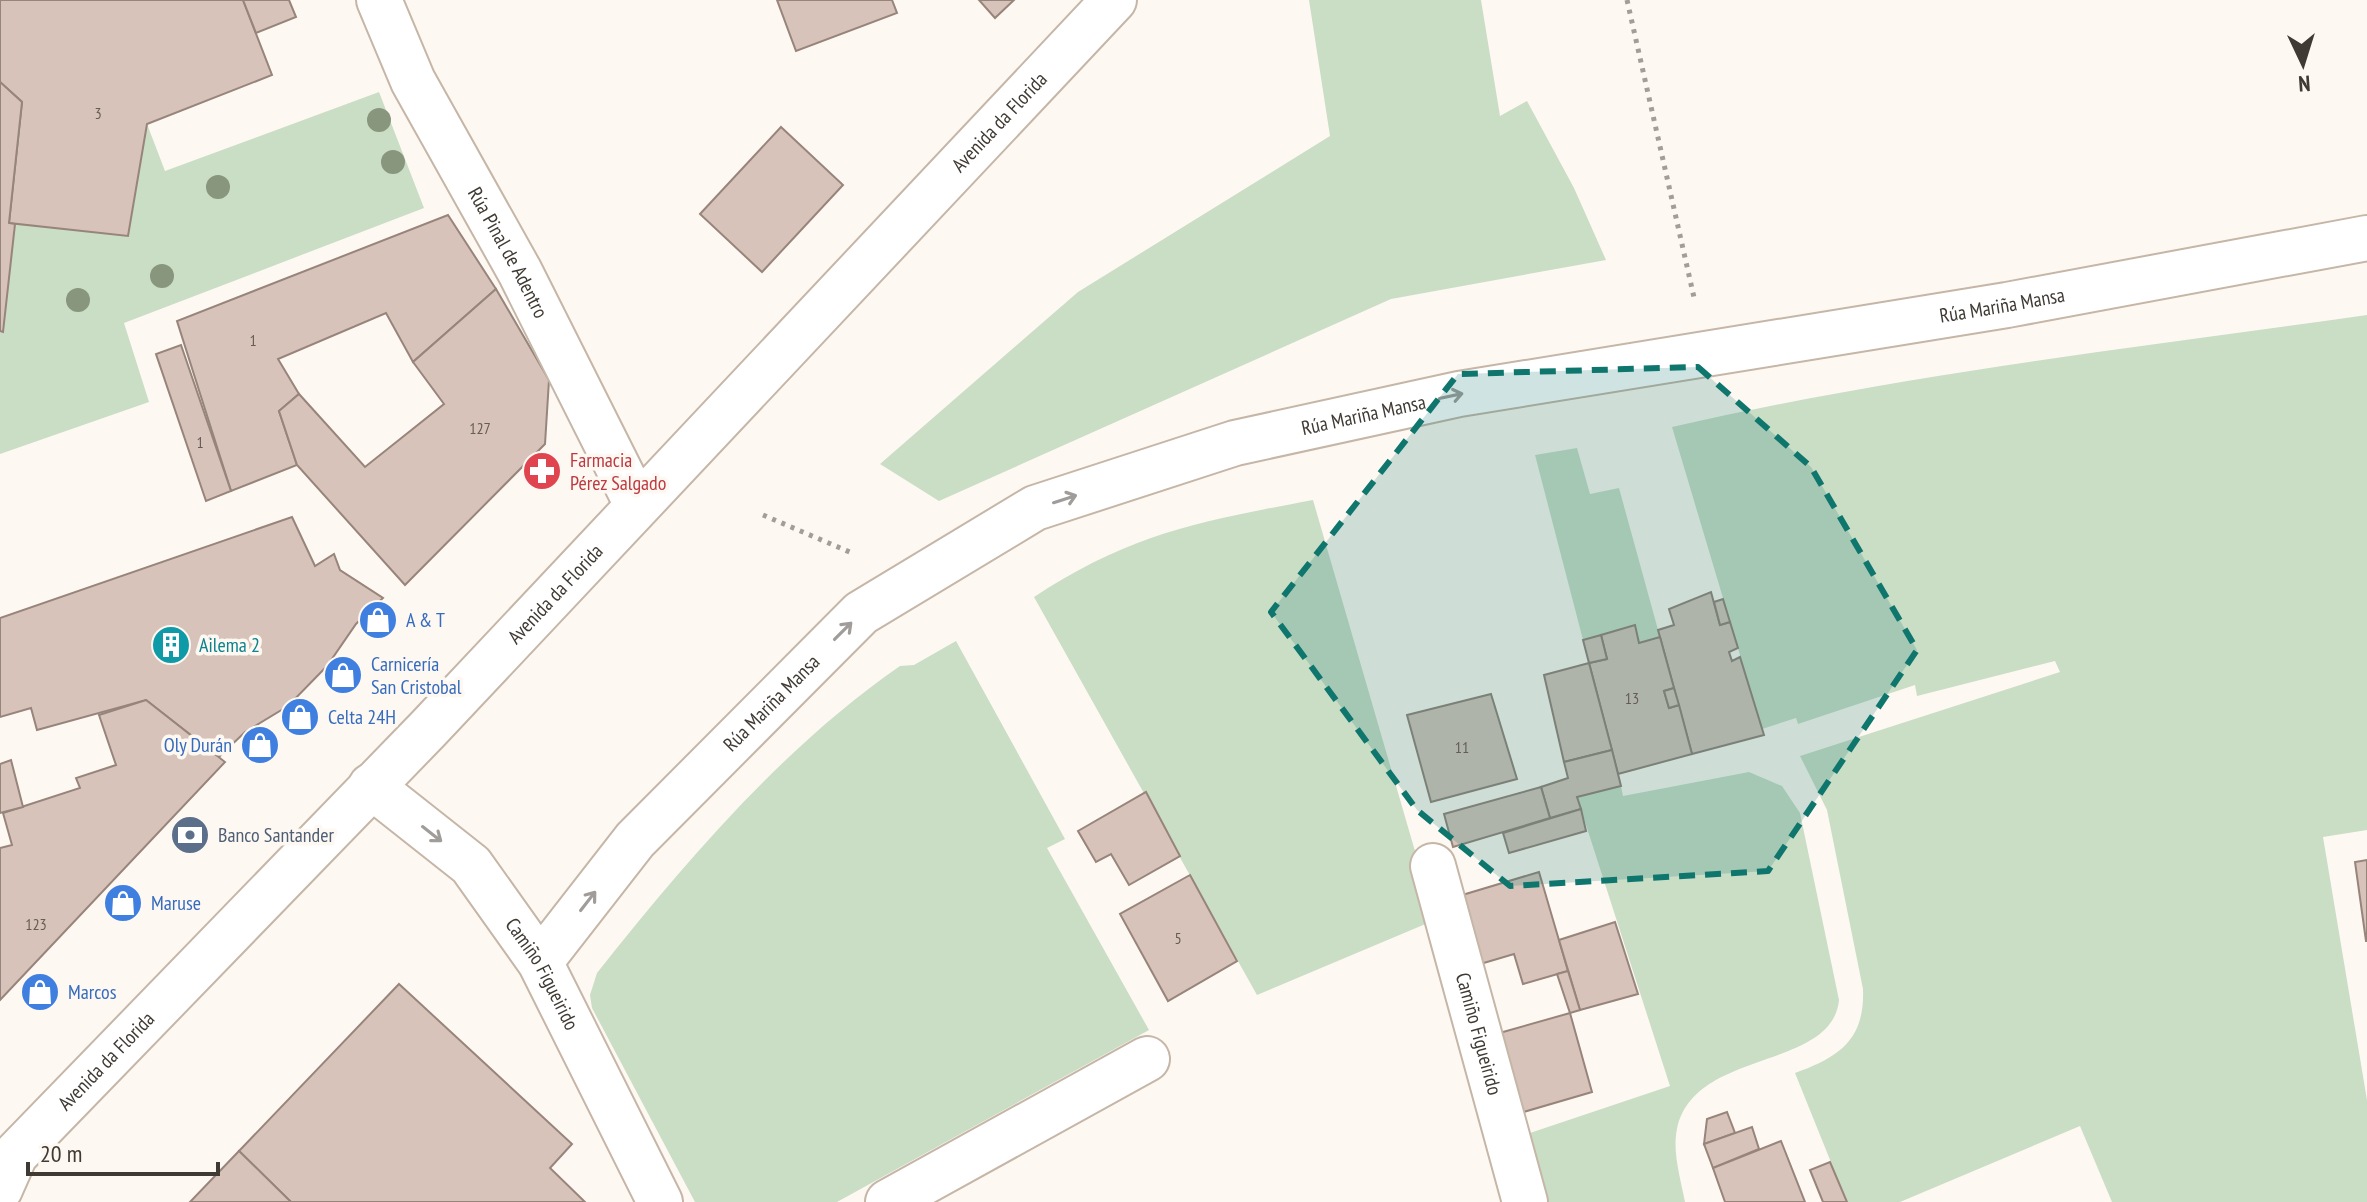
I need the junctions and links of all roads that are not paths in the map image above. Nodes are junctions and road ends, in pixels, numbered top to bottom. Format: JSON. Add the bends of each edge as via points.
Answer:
{"nodes":[{"id":1,"x":379,"y":0,"type":"edge"},
{"id":2,"x":1114,"y":0,"type":"edge"},
{"id":3,"x":2367,"y":238,"type":"edge"},
{"id":4,"x":637,"y":505,"type":"junction"},
{"id":5,"x":371,"y":786,"type":"junction"},
{"id":6,"x":1433,"y":866,"type":"dead end"},
{"id":7,"x":540,"y":962,"type":"junction"},
{"id":8,"x":1147,"y":1059,"type":"dead end"},
{"id":9,"x":0,"y":1189,"type":"edge"},
{"id":10,"x":660,"y":1202,"type":"edge"},
{"id":11,"x":888,"y":1202,"type":"edge"},
{"id":12,"x":1525,"y":1202,"type":"edge"}],
"edges":[{"from":1,"to":4,"type":"street","name":"Rúa Pinal de Adentro","via":[[413,81],[520,272]]},
{"from":2,"to":4,"type":"street","name":"Avenida da Florida"},
{"from":7,"to":3,"type":"street","name":"Rúa Mariña Mansa","one_way":true,"via":[[635,840],[861,613],[1035,508],[1235,443],[1459,394],[2007,305]]},
{"from":4,"to":5,"type":"street","name":"Avenida da Florida"},
{"from":5,"to":7,"type":"street","name":"Camiño Figueirido","one_way":true,"via":[[471,865]]},
{"from":5,"to":9,"type":"street","name":"Avenida da Florida","via":[[15,1155]]},
{"from":6,"to":12,"type":"street","name":"Camiño Figueirido"},
{"from":7,"to":10,"type":"street","name":"Camiño Figueirido"},
{"from":8,"to":11,"type":"street"}]}
